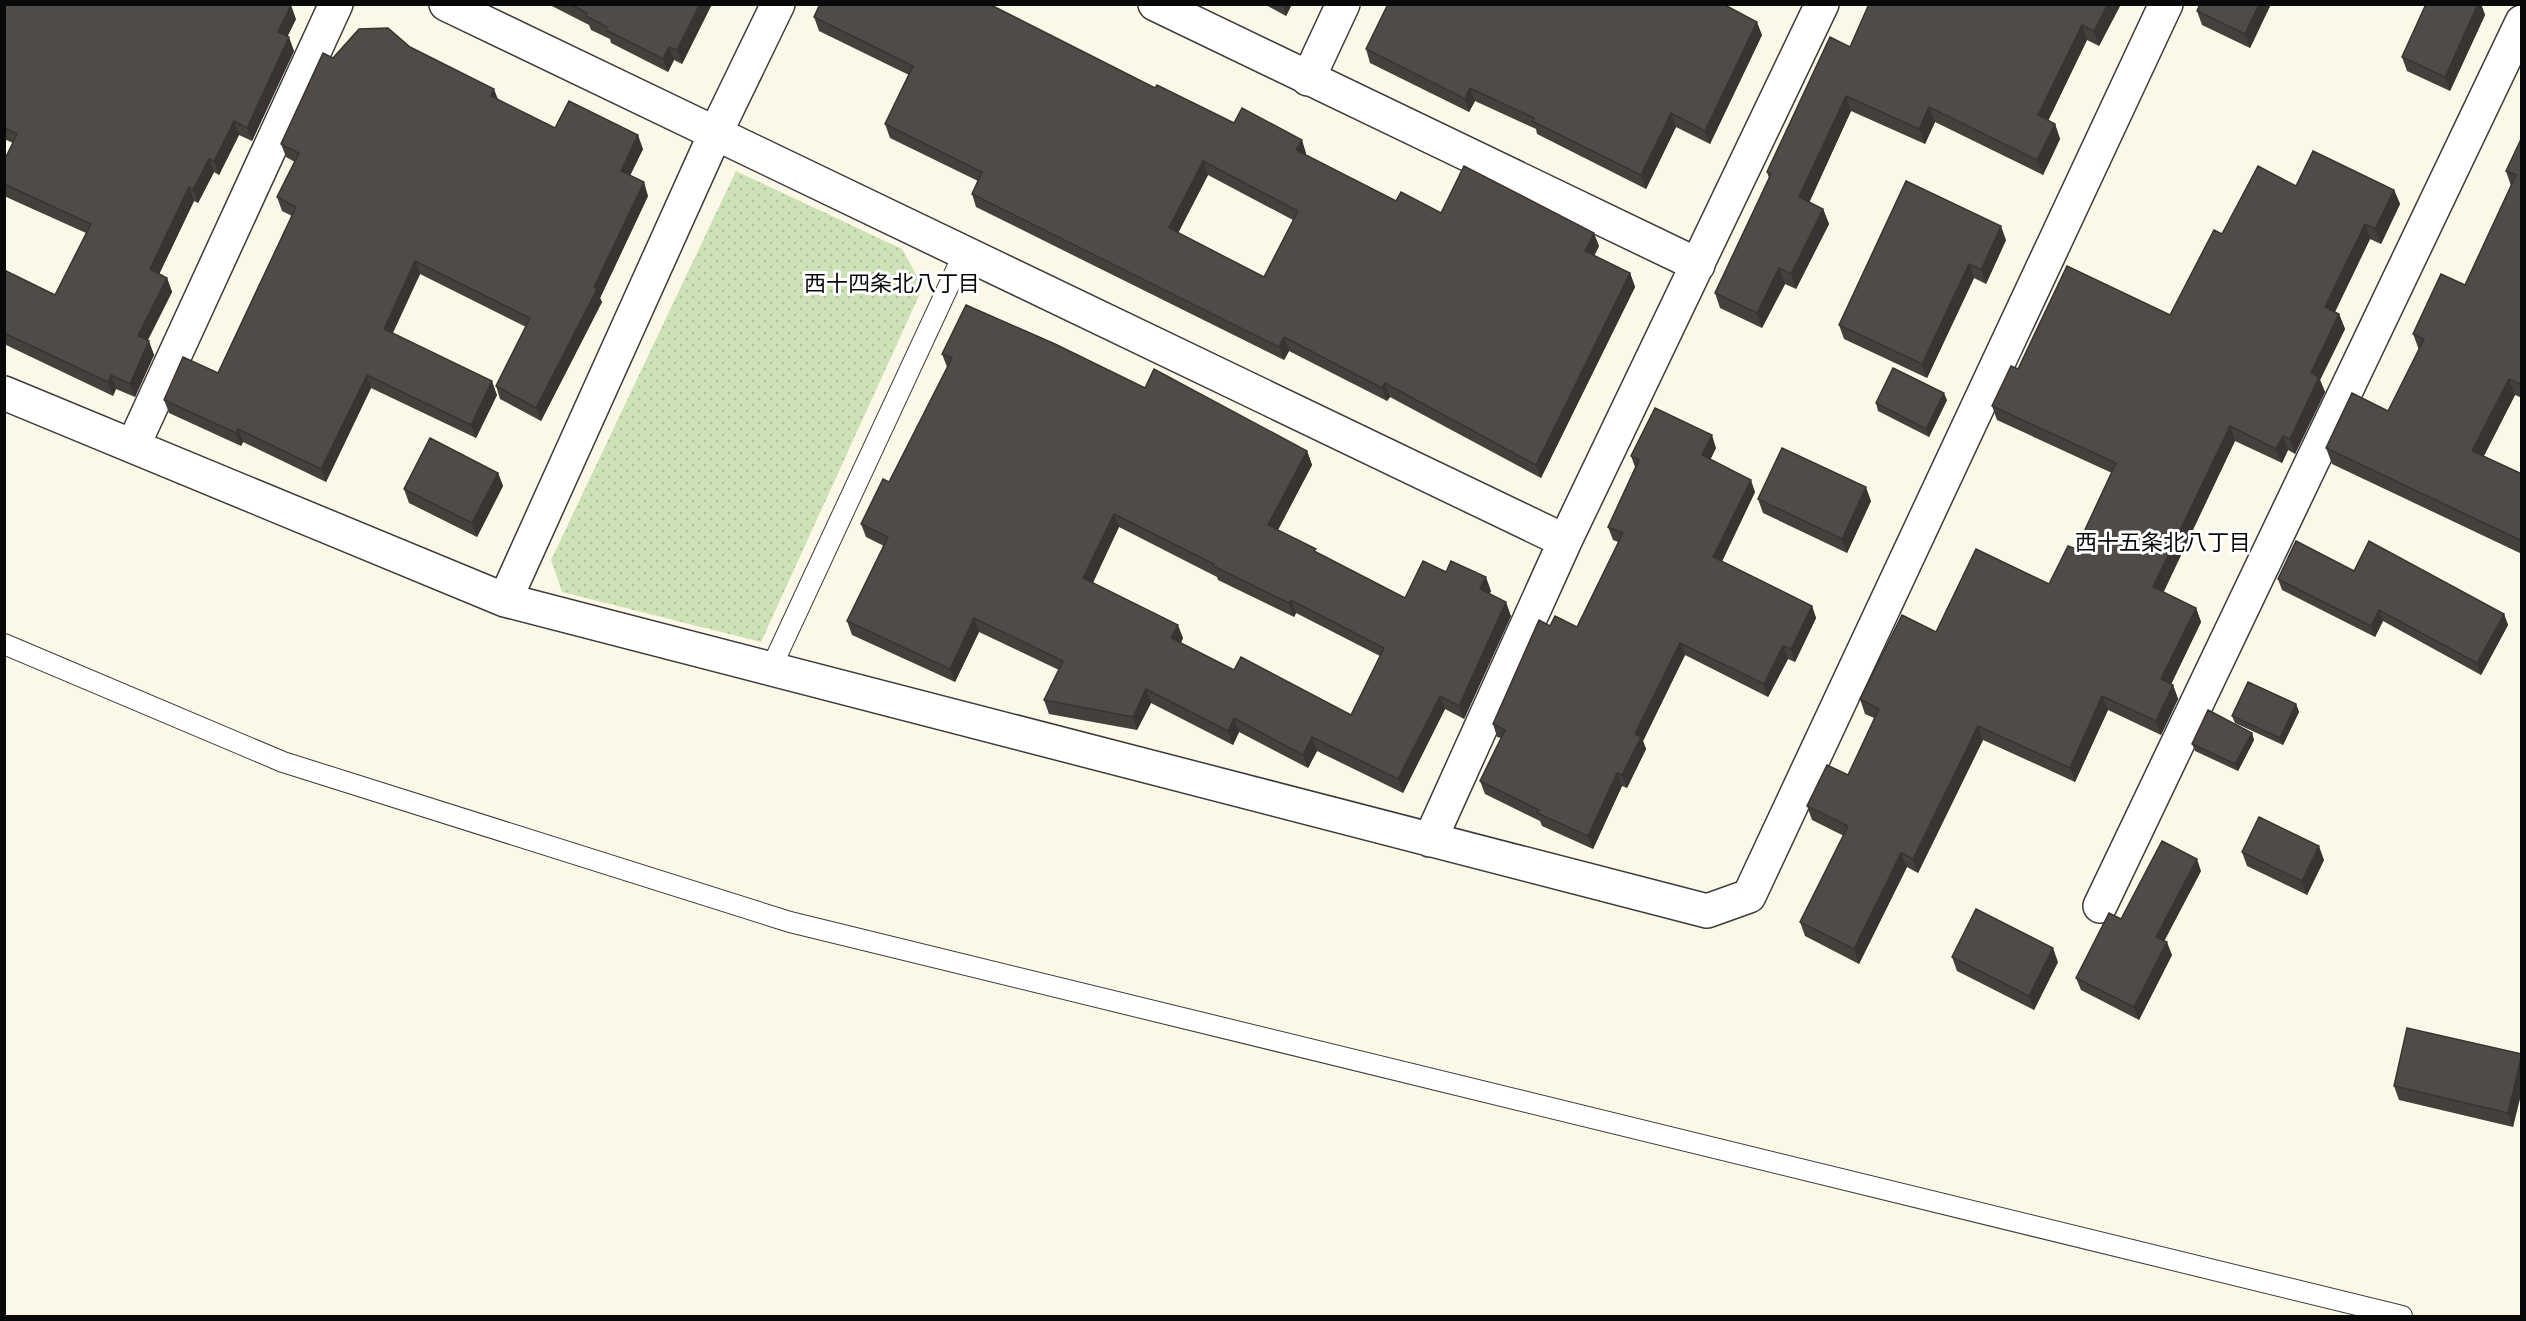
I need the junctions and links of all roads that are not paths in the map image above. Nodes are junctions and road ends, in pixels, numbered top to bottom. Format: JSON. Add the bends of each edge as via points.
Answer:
{"nodes":[{"id":1,"x":336,"y":4,"type":"edge"},
{"id":2,"x":446,"y":4,"type":"edge"},
{"id":3,"x":778,"y":4,"type":"edge"},
{"id":4,"x":1155,"y":4,"type":"edge"},
{"id":5,"x":1343,"y":4,"type":"edge"},
{"id":6,"x":1822,"y":4,"type":"edge"},
{"id":7,"x":2166,"y":4,"type":"edge"},
{"id":8,"x":2522,"y":22,"type":"edge"},
{"id":9,"x":1308,"y":80,"type":"junction"},
{"id":10,"x":716,"y":132,"type":"junction"},
{"id":11,"x":964,"y":253,"type":"junction"},
{"id":12,"x":1698,"y":265,"type":"junction"},
{"id":13,"x":4,"y":393,"type":"edge"},
{"id":14,"x":133,"y":446,"type":"junction"},
{"id":15,"x":1565,"y":541,"type":"junction"},
{"id":16,"x":505,"y":600,"type":"junction"},
{"id":17,"x":4,"y":644,"type":"edge"},
{"id":18,"x":771,"y":668,"type":"junction"},
{"id":19,"x":1430,"y":840,"type":"junction"},
{"id":20,"x":2100,"y":906,"type":"dead end"},
{"id":21,"x":2402,"y":1317,"type":"edge"}],
"edges":[{"from":1,"to":14,"type":"street"},
{"from":2,"to":10,"type":"street"},
{"from":3,"to":10,"type":"street"},
{"from":4,"to":9,"type":"street"},
{"from":5,"to":9,"type":"street"},
{"from":6,"to":12,"type":"street"},
{"from":7,"to":19,"type":"street","via":[[1749,896],[1707,911]]},
{"from":8,"to":20,"type":"street"},
{"from":9,"to":12,"type":"street"},
{"from":10,"to":11,"type":"street"},
{"from":10,"to":16,"type":"street"},
{"from":11,"to":15,"type":"street"},
{"from":11,"to":18,"type":"lane"},
{"from":12,"to":15,"type":"street"},
{"from":13,"to":14,"type":"street"},
{"from":14,"to":16,"type":"street"},
{"from":15,"to":19,"type":"street"},
{"from":16,"to":18,"type":"street"},
{"from":17,"to":21,"type":"lane","via":[[283,762],[790,922]]},
{"from":18,"to":19,"type":"street"}]}
